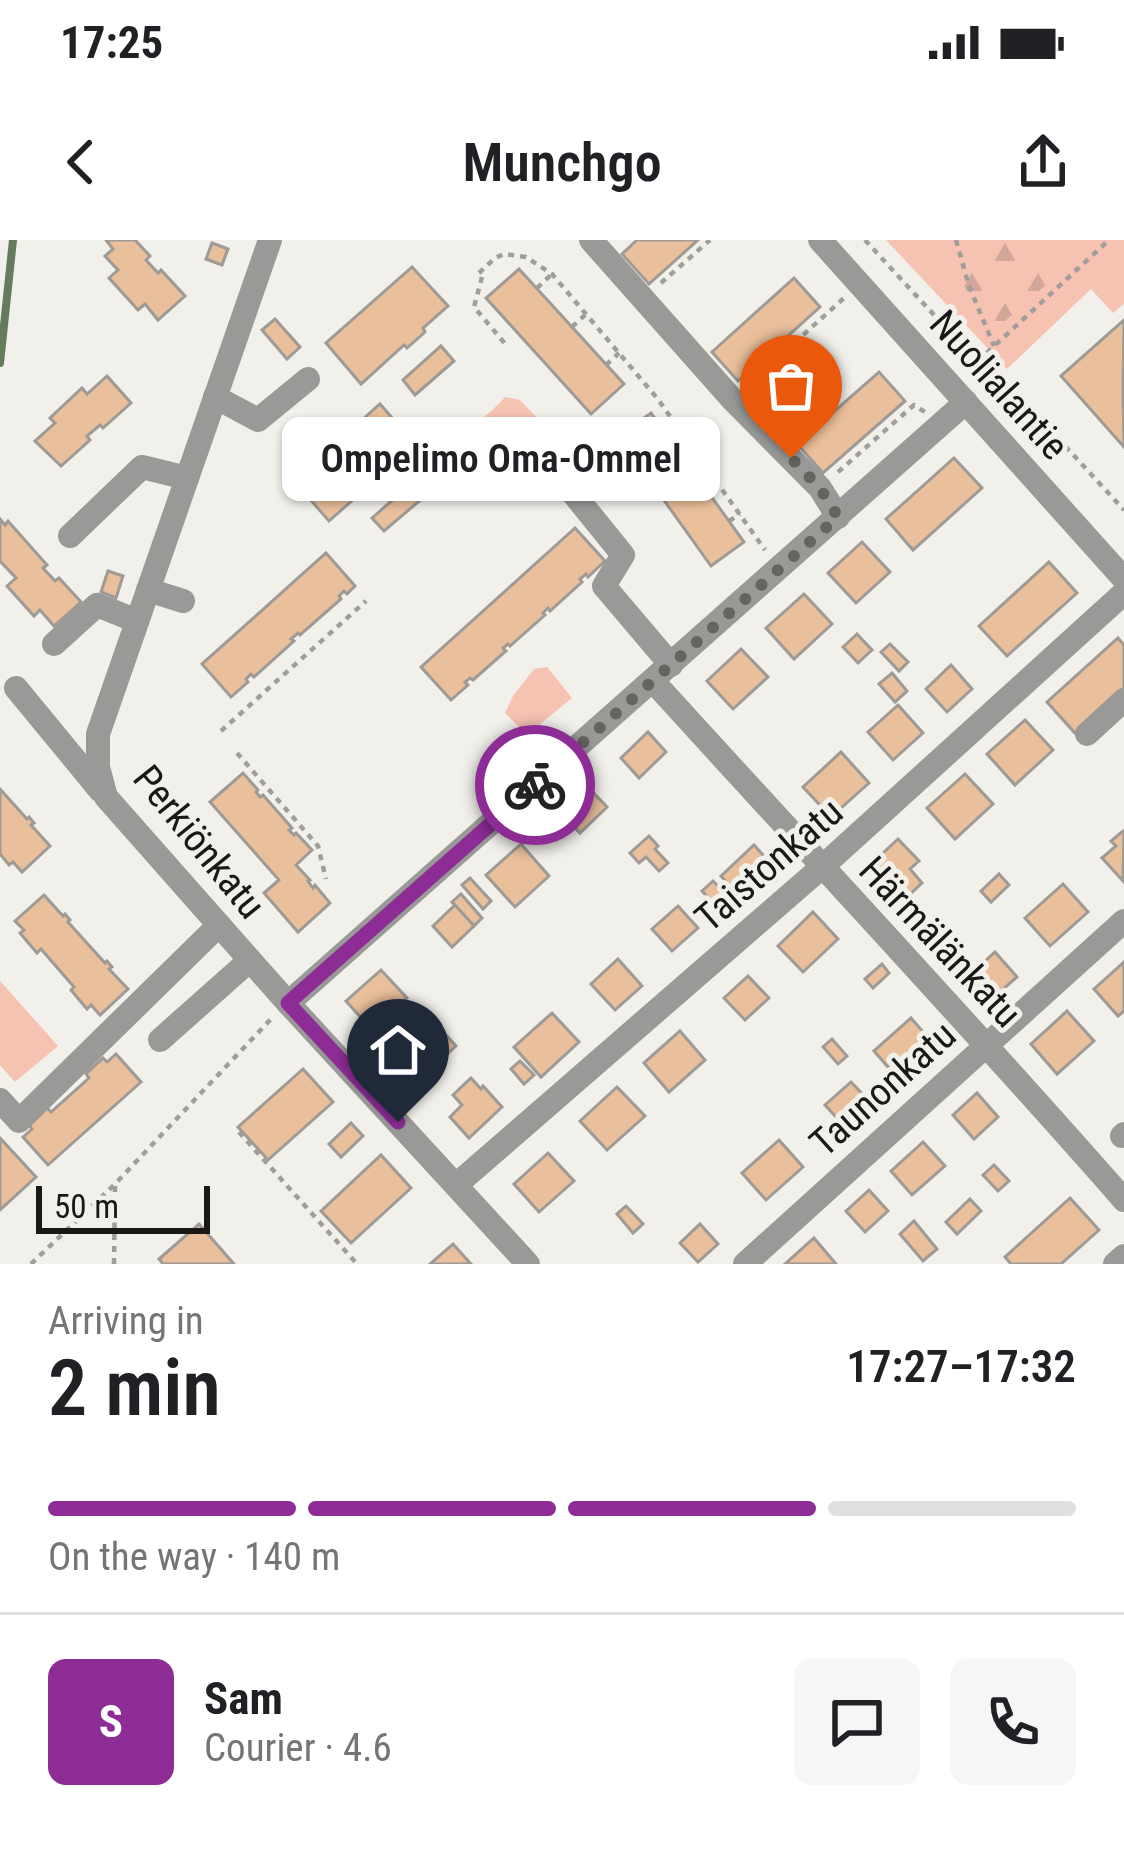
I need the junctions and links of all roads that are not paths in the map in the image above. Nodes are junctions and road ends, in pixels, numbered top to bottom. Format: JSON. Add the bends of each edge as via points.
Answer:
{"nodes":[{"id":1,"x":270,"y":240,"type":"edge"},
{"id":2,"x":591,"y":240,"type":"edge"},
{"id":3,"x":820,"y":240,"type":"edge"},
{"id":4,"x":308,"y":379,"type":"dead end"},
{"id":5,"x":215,"y":397,"type":"junction"},
{"id":6,"x":966,"y":402,"type":"junction"},
{"id":7,"x":187,"y":478,"type":"junction"},
{"id":8,"x":572,"y":492,"type":"dead end"},
{"id":9,"x":838,"y":517,"type":"junction"},
{"id":10,"x":70,"y":536,"type":"dead end"},
{"id":11,"x":1124,"y":579,"type":"edge"},
{"id":12,"x":148,"y":590,"type":"junction"},
{"id":13,"x":1124,"y":593,"type":"edge"},
{"id":14,"x":183,"y":601,"type":"dead end"},
{"id":15,"x":137,"y":621,"type":"junction"},
{"id":16,"x":54,"y":644,"type":"dead end"},
{"id":17,"x":662,"y":673,"type":"junction"},
{"id":18,"x":16,"y":688,"type":"dead end"},
{"id":19,"x":1124,"y":700,"type":"edge"},
{"id":20,"x":1087,"y":734,"type":"dead end"},
{"id":21,"x":106,"y":797,"type":"junction"},
{"id":22,"x":822,"y":867,"type":"junction"},
{"id":23,"x":1124,"y":921,"type":"edge"},
{"id":24,"x":219,"y":926,"type":"junction"},
{"id":25,"x":250,"y":960,"type":"junction"},
{"id":26,"x":288,"y":1003,"type":"junction"},
{"id":27,"x":160,"y":1040,"type":"dead end"},
{"id":28,"x":987,"y":1043,"type":"junction"},
{"id":29,"x":0,"y":1100,"type":"edge"},
{"id":30,"x":456,"y":1185,"type":"junction"},
{"id":31,"x":1124,"y":1200,"type":"edge"},
{"id":32,"x":1124,"y":1256,"type":"edge"},
{"id":33,"x":529,"y":1264,"type":"edge"},
{"id":34,"x":745,"y":1264,"type":"edge"},
{"id":35,"x":1115,"y":1264,"type":"edge"}],
"edges":[{"from":1,"to":5,"type":"street","name":"Perkiönkatu"},
{"from":2,"to":9,"type":"street"},
{"from":3,"to":6,"type":"street","name":"Nuolialantie"},
{"from":4,"to":5,"type":"street","via":[[258,420]]},
{"from":5,"to":7,"type":"street","name":"Perkiönkatu"},
{"from":6,"to":9,"type":"street"},
{"from":6,"to":11,"type":"street","name":"Nuolialantie"},
{"from":7,"to":10,"type":"street","via":[[142,467]]},
{"from":7,"to":12,"type":"street","name":"Perkiönkatu"},
{"from":8,"to":17,"type":"street","name":"Härmälänkatu","via":[[623,555],[604,586]]},
{"from":9,"to":17,"type":"street"},
{"from":12,"to":14,"type":"street"},
{"from":12,"to":15,"type":"street","name":"Perkiönkatu"},
{"from":13,"to":22,"type":"street","name":"Taistonkatu"},
{"from":15,"to":16,"type":"street","via":[[97,604]]},
{"from":15,"to":21,"type":"street","name":"Perkiönkatu","via":[[98,734]]},
{"from":17,"to":22,"type":"street","name":"Härmälänkatu"},
{"from":17,"to":26,"type":"street"},
{"from":18,"to":21,"type":"street"},
{"from":19,"to":20,"type":"street"},
{"from":21,"to":24,"type":"street","name":"Perkiönkatu"},
{"from":22,"to":28,"type":"street","name":"Härmälänkatu"},
{"from":22,"to":30,"type":"street","name":"Taistonkatu"},
{"from":23,"to":28,"type":"street","name":"Taunonkatu"},
{"from":24,"to":25,"type":"street","name":"Perkiönkatu"},
{"from":24,"to":29,"type":"street","via":[[19,1120]]},
{"from":25,"to":26,"type":"street","name":"Perkiönkatu"},
{"from":25,"to":27,"type":"street"},
{"from":26,"to":30,"type":"street","name":"Perkiönkatu"},
{"from":28,"to":31,"type":"street","name":"Härmälänkatu"},
{"from":28,"to":34,"type":"street","name":"Taunonkatu"},
{"from":30,"to":33,"type":"street","name":"Perkiönkatu"},
{"from":32,"to":35,"type":"street"}]}
